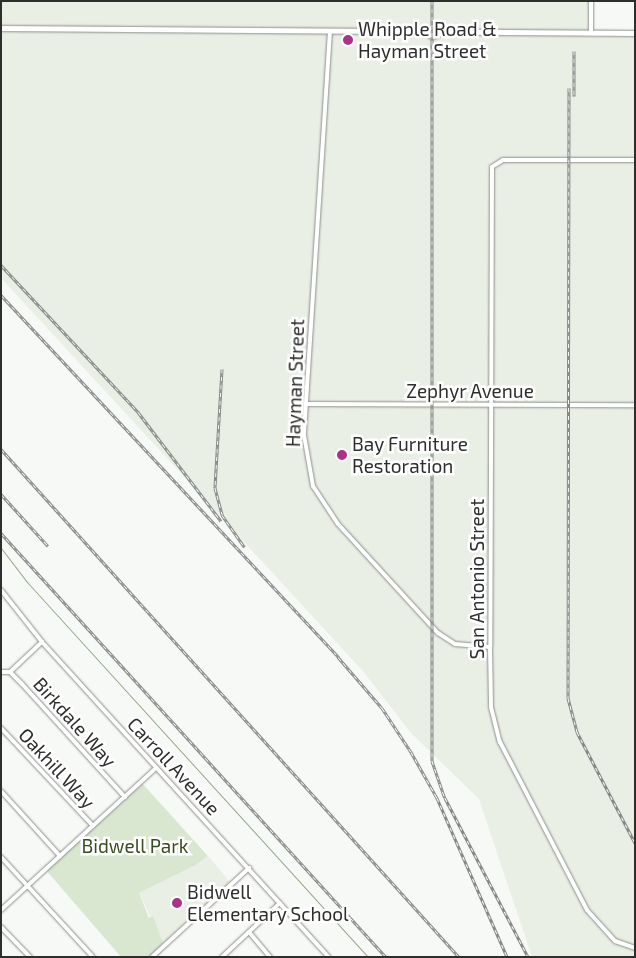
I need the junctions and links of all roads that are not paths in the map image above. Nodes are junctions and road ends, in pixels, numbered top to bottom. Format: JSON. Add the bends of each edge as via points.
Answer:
{"nodes":[{"id":1,"x":591,"y":1,"type":"edge"},
{"id":2,"x":1,"y":28,"type":"edge"},
{"id":3,"x":330,"y":31,"type":"junction"},
{"id":4,"x":591,"y":33,"type":"junction"},
{"id":5,"x":634,"y":33,"type":"edge"},
{"id":6,"x":635,"y":160,"type":"edge"},
{"id":7,"x":306,"y":404,"type":"junction"},
{"id":8,"x":491,"y":405,"type":"junction"},
{"id":9,"x":635,"y":405,"type":"edge"},
{"id":10,"x":1,"y":590,"type":"edge"},
{"id":11,"x":42,"y":642,"type":"junction"},
{"id":12,"x":490,"y":647,"type":"junction"},
{"id":13,"x":1,"y":672,"type":"edge"},
{"id":14,"x":10,"y":672,"type":"junction"},
{"id":15,"x":1,"y":728,"type":"edge"},
{"id":16,"x":156,"y":768,"type":"junction"},
{"id":17,"x":1,"y":791,"type":"edge"},
{"id":18,"x":125,"y":797,"type":"junction"},
{"id":19,"x":92,"y":826,"type":"junction"},
{"id":20,"x":60,"y":856,"type":"junction"},
{"id":21,"x":1,"y":857,"type":"edge"},
{"id":22,"x":249,"y":868,"type":"junction"},
{"id":23,"x":27,"y":886,"type":"junction"},
{"id":24,"x":280,"y":903,"type":"junction"},
{"id":25,"x":1,"y":910,"type":"edge"},
{"id":26,"x":1,"y":927,"type":"edge"},
{"id":27,"x":249,"y":932,"type":"junction"},
{"id":28,"x":635,"y":948,"type":"edge"},
{"id":29,"x":24,"y":952,"type":"junction"},
{"id":30,"x":153,"y":956,"type":"edge"},
{"id":31,"x":20,"y":957,"type":"edge"},
{"id":32,"x":30,"y":957,"type":"edge"},
{"id":33,"x":93,"y":957,"type":"edge"},
{"id":34,"x":222,"y":957,"type":"edge"},
{"id":35,"x":270,"y":957,"type":"edge"},
{"id":36,"x":329,"y":957,"type":"edge"}],
"edges":[{"from":1,"to":4,"type":"street"},
{"from":2,"to":3,"type":"main road"},
{"from":3,"to":4,"type":"main road","via":[[422,32],[438,29],[444,32]]},
{"from":3,"to":7,"type":"street","name":"Hayman Street"},
{"from":4,"to":5,"type":"main road"},
{"from":6,"to":8,"type":"street","name":"San Antonio Street","via":[[495,163],[491,172]]},
{"from":7,"to":8,"type":"street","name":"Zephyr Avenue"},
{"from":7,"to":12,"type":"street","name":"Hayman Street","via":[[304,448],[313,486],[338,524],[438,633],[455,644]]},
{"from":8,"to":9,"type":"street","name":"Zephyr Avenue"},
{"from":8,"to":12,"type":"street","name":"San Antonio Street"},
{"from":10,"to":11,"type":"street","name":"Carroll Avenue"},
{"from":11,"to":14,"type":"street"},
{"from":11,"to":16,"type":"street","name":"Carroll Avenue"},
{"from":12,"to":28,"type":"street","name":"San Antonio Street","via":[[491,707],[500,742],[587,910],[615,941]]},
{"from":13,"to":14,"type":"street","name":"Birkdale Way"},
{"from":14,"to":18,"type":"street","name":"Birkdale Way"},
{"from":15,"to":19,"type":"street","name":"Oakhill Way"},
{"from":16,"to":18,"type":"street"},
{"from":16,"to":22,"type":"street","name":"Carroll Avenue"},
{"from":17,"to":20,"type":"street"},
{"from":18,"to":19,"type":"street"},
{"from":19,"to":20,"type":"street"},
{"from":20,"to":23,"type":"street"},
{"from":21,"to":23,"type":"street"},
{"from":22,"to":24,"type":"street","name":"Carroll Avenue"},
{"from":22,"to":30,"type":"street"},
{"from":23,"to":25,"type":"street"},
{"from":23,"to":33,"type":"street"},
{"from":24,"to":27,"type":"street"},
{"from":24,"to":36,"type":"street","name":"Carroll Avenue"},
{"from":26,"to":29,"type":"street"},
{"from":27,"to":34,"type":"street"},
{"from":27,"to":35,"type":"street"},
{"from":29,"to":31,"type":"street"},
{"from":29,"to":32,"type":"street"}]}
